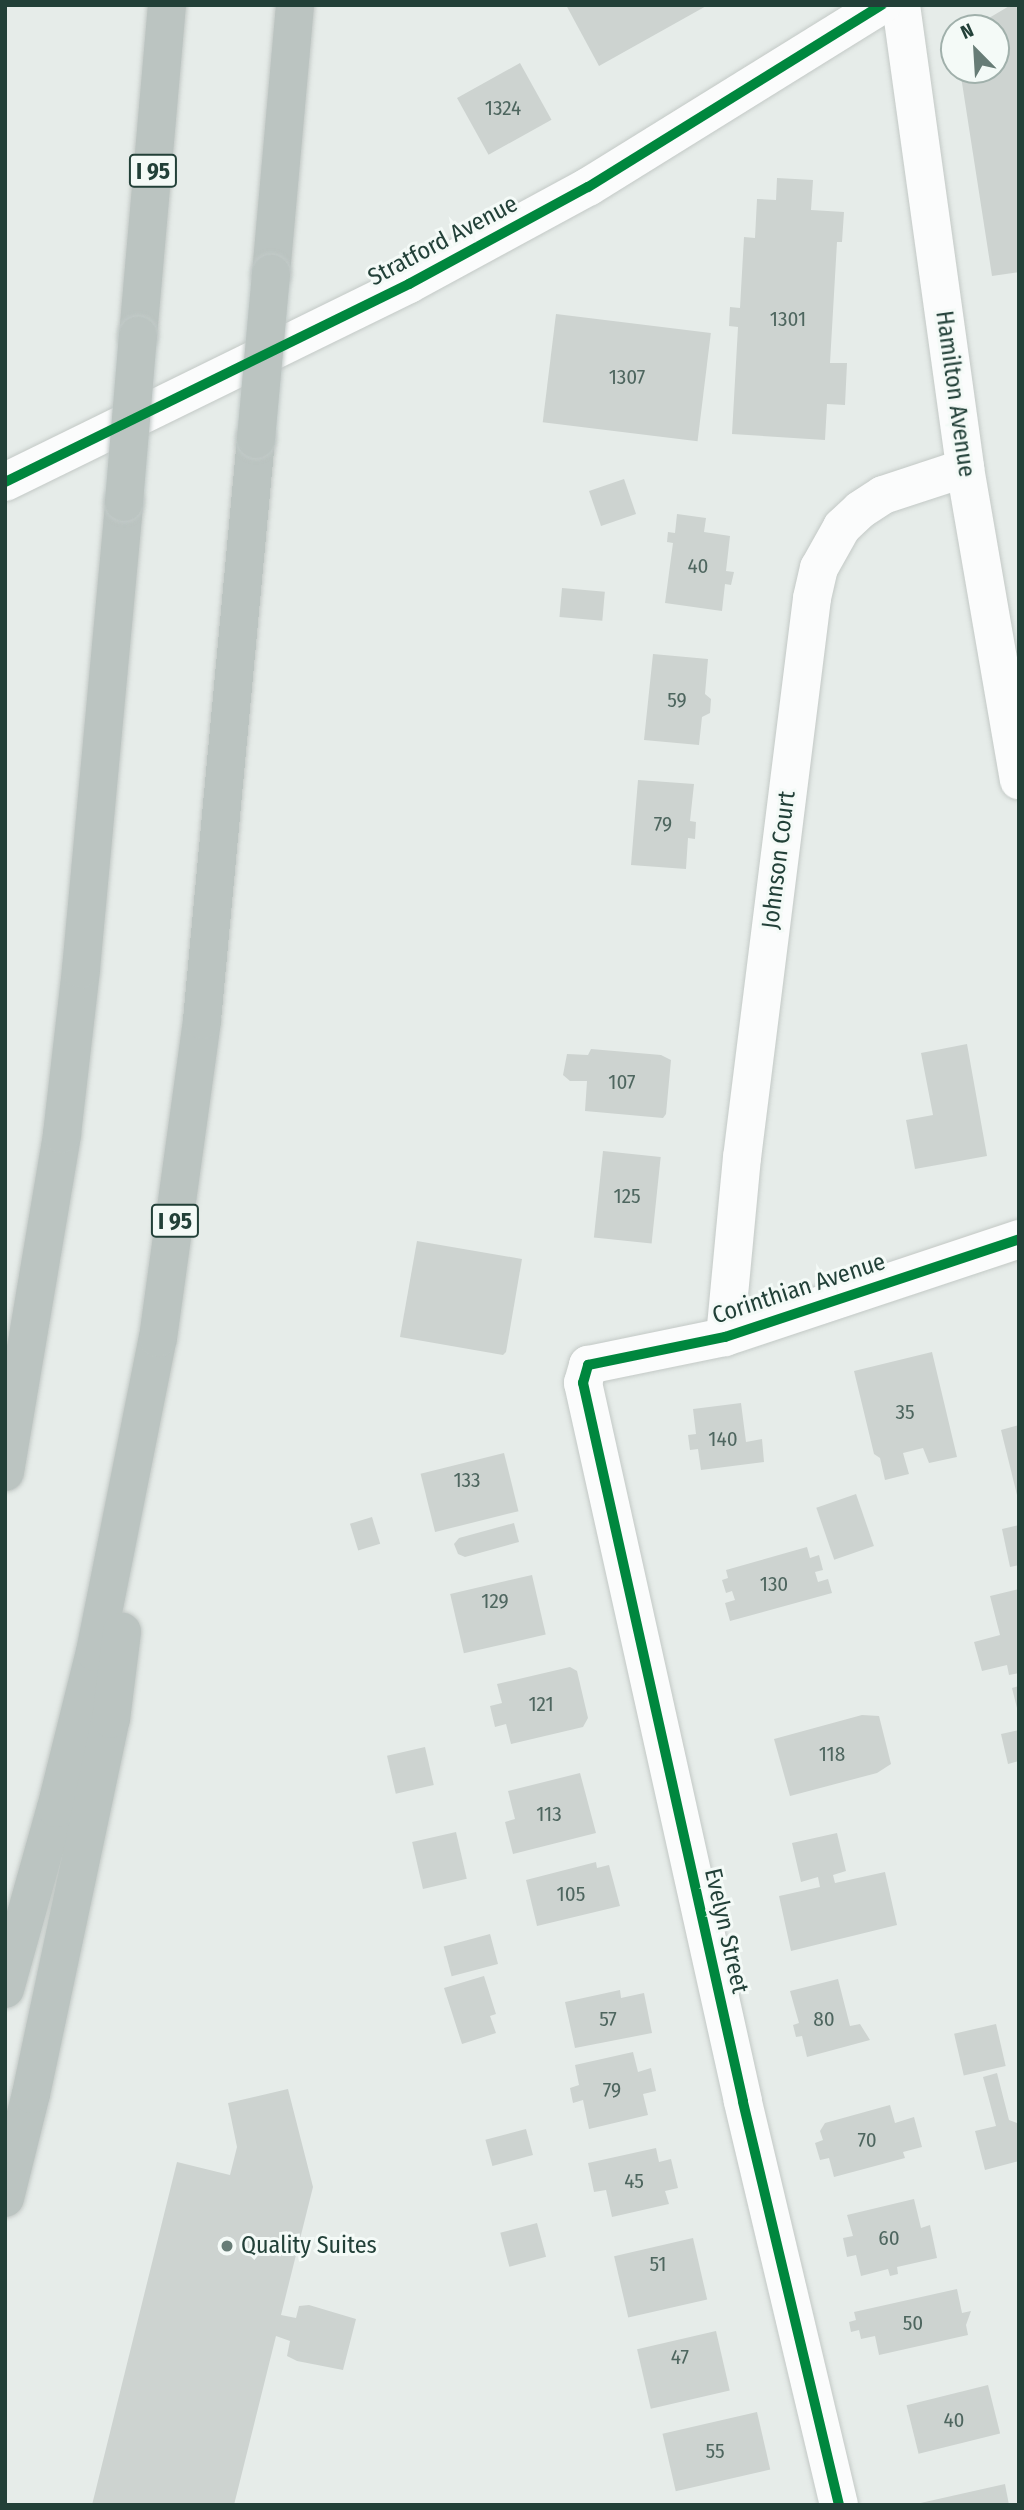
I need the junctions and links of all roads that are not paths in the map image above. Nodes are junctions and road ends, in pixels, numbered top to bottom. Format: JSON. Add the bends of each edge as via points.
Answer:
{"nodes":[{"id":1,"x":167,"y":5,"type":"edge"},
{"id":2,"x":295,"y":5,"type":"edge"},
{"id":3,"x":882,"y":5,"type":"edge"},
{"id":4,"x":901,"y":5,"type":"edge"},
{"id":5,"x":965,"y":468,"type":"junction"},
{"id":6,"x":5,"y":482,"type":"edge"},
{"id":7,"x":1019,"y":780,"type":"edge"},
{"id":8,"x":1019,"y":1239,"type":"edge"},
{"id":9,"x":39,"y":1283,"type":"junction"},
{"id":10,"x":725,"y":1337,"type":"junction"},
{"id":11,"x":158,"y":1338,"type":"junction"},
{"id":12,"x":588,"y":1365,"type":"joint"},
{"id":13,"x":5,"y":1392,"type":"edge"},
{"id":14,"x":5,"y":1472,"type":"edge"},
{"id":15,"x":5,"y":1989,"type":"edge"},
{"id":16,"x":5,"y":2198,"type":"edge"},
{"id":17,"x":839,"y":2505,"type":"edge"}],
"edges":[{"from":1,"to":9,"type":"highway","number":"I 95","bridge":true,"via":[[81,969]]},
{"from":2,"to":11,"type":"highway","number":"I 95","bridge":true,"via":[[202,1020]]},
{"from":3,"to":6,"type":"street","name":"Stratford Avenue","via":[[564,200],[409,284]]},
{"from":4,"to":5,"type":"street","name":"Hamilton Avenue"},
{"from":5,"to":7,"type":"street","name":"Hamilton Avenue"},
{"from":5,"to":10,"type":"street","name":"Johnson Court","via":[[883,495],[860,510],[842,527],[819,568],[742,1158]]},
{"from":8,"to":10,"type":"street","name":"Corinthian Avenue"},
{"from":9,"to":13,"type":"highway"},
{"from":9,"to":14,"type":"highway","number":"I 95"},
{"from":10,"to":12,"type":"street","name":"Corinthian Avenue"},
{"from":11,"to":15,"type":"highway","number":"I 95","via":[[96,1652]]},
{"from":11,"to":16,"type":"highway","via":[[111,1719]]},
{"from":12,"to":17,"type":"street","name":"Evelyn Street","via":[[583,1383],[743,2101]]}]}
